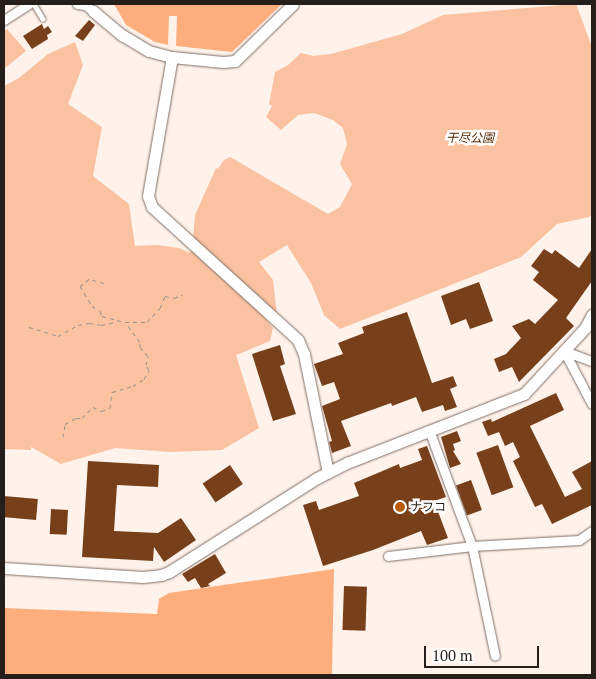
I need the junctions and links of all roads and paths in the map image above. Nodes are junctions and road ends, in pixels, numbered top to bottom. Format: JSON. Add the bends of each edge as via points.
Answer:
{"nodes":[{"id":1,"x":29,"y":4,"type":"edge"},
{"id":2,"x":34,"y":4,"type":"edge"},
{"id":3,"x":77,"y":4,"type":"edge"},
{"id":4,"x":293,"y":4,"type":"edge"},
{"id":5,"x":93,"y":12,"type":"joint"},
{"id":6,"x":44,"y":19,"type":"dead end"},
{"id":7,"x":4,"y":20,"type":"edge"},
{"id":8,"x":172,"y":57,"type":"junction"},
{"id":9,"x":104,"y":282,"type":"dead end"},
{"id":10,"x":182,"y":295,"type":"dead end"},
{"id":11,"x":592,"y":315,"type":"edge"},
{"id":12,"x":117,"y":322,"type":"junction"},
{"id":13,"x":125,"y":322,"type":"junction"},
{"id":14,"x":29,"y":327,"type":"dead end"},
{"id":15,"x":564,"y":351,"type":"junction"},
{"id":16,"x":592,"y":361,"type":"edge"},
{"id":17,"x":592,"y":404,"type":"edge"},
{"id":18,"x":429,"y":430,"type":"junction"},
{"id":19,"x":63,"y":437,"type":"dead end"},
{"id":20,"x":328,"y":473,"type":"junction"},
{"id":21,"x":592,"y":531,"type":"edge"},
{"id":22,"x":472,"y":546,"type":"junction"},
{"id":23,"x":388,"y":556,"type":"dead end"},
{"id":24,"x":4,"y":568,"type":"edge"},
{"id":25,"x":496,"y":656,"type":"dead end"}],
"edges":[{"from":1,"to":7,"type":"street"},
{"from":2,"to":6,"type":"lane"},
{"from":3,"to":5,"type":"street","via":[[85,5]]},
{"from":4,"to":8,"type":"street","via":[[235,61]]},
{"from":5,"to":8,"type":"street","via":[[149,51]]},
{"from":8,"to":20,"type":"street","via":[[148,196],[152,207],[298,340],[304,354]]},
{"from":9,"to":12,"type":"path","via":[[88,279],[80,286],[102,316]]},
{"from":10,"to":13,"type":"path","via":[[174,298],[165,296],[160,308],[147,322]]},
{"from":11,"to":15,"type":"street"},
{"from":12,"to":13,"type":"path"},
{"from":12,"to":14,"type":"path","via":[[101,326],[78,325],[58,336]]},
{"from":13,"to":19,"type":"path","via":[[148,356],[146,365],[149,370],[144,379],[133,386],[112,392],[110,408],[101,411],[93,407],[82,418],[65,424]]},
{"from":15,"to":16,"type":"street"},
{"from":15,"to":17,"type":"street"},
{"from":15,"to":18,"type":"street","via":[[524,394]]},
{"from":18,"to":20,"type":"street"},
{"from":18,"to":22,"type":"street"},
{"from":20,"to":24,"type":"street","via":[[161,575],[143,577]]},
{"from":21,"to":22,"type":"street","via":[[579,540]]},
{"from":22,"to":23,"type":"street"},
{"from":22,"to":25,"type":"street"}]}
